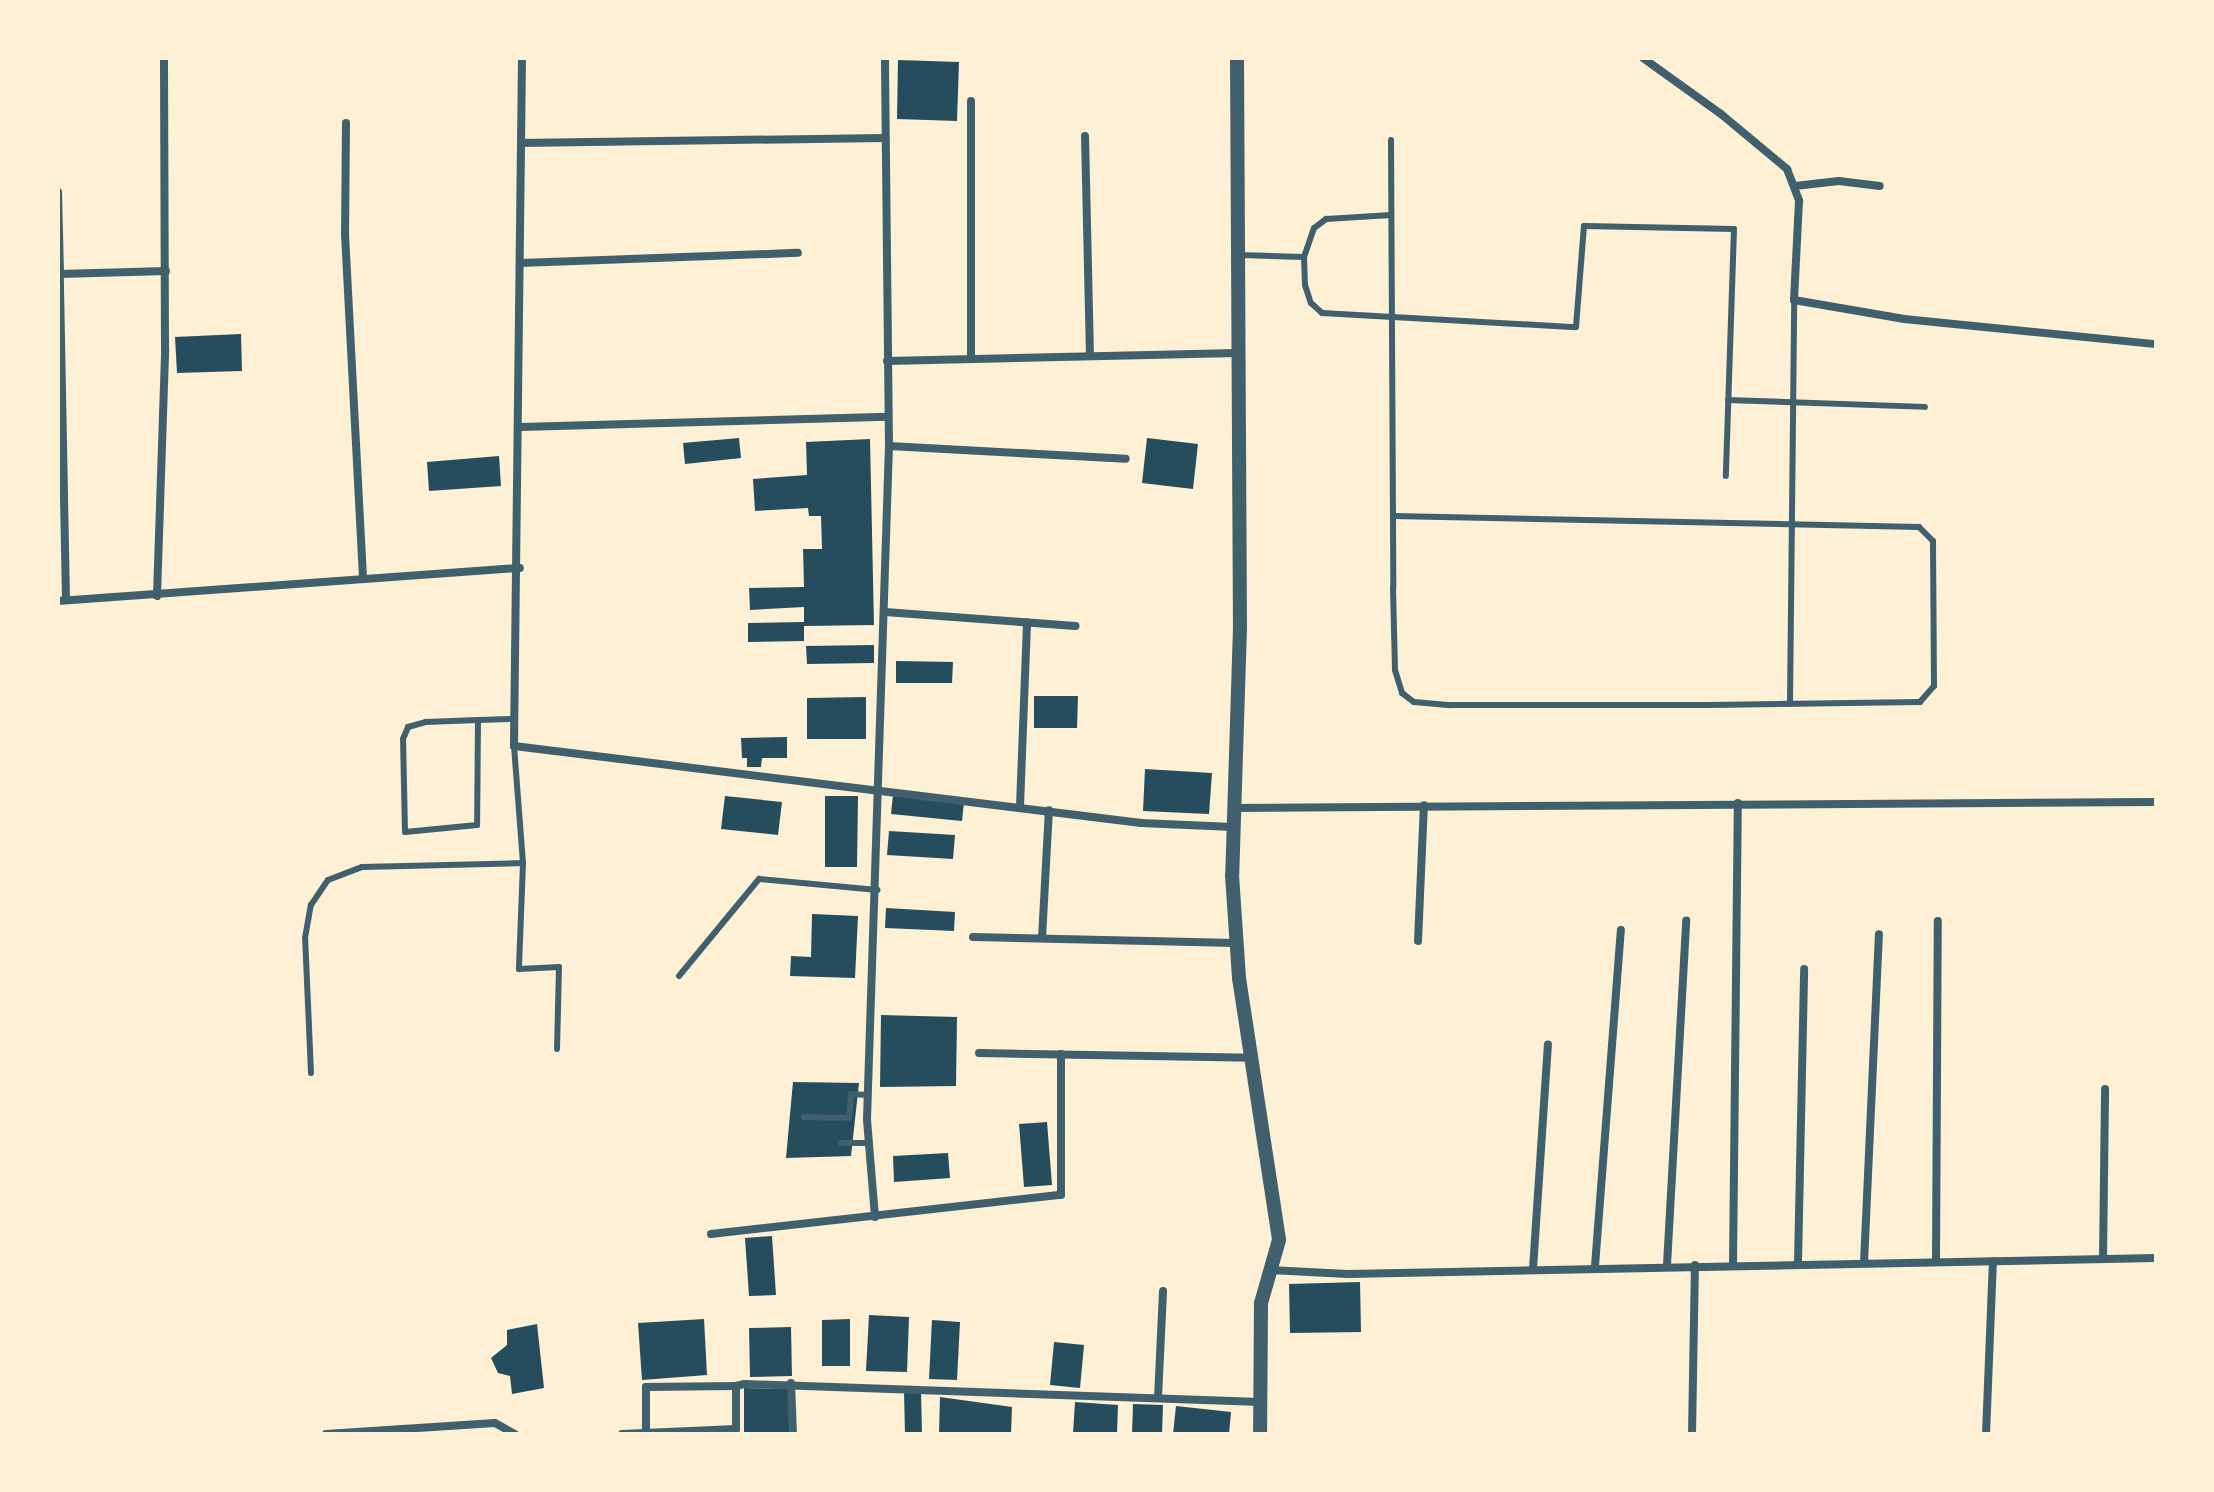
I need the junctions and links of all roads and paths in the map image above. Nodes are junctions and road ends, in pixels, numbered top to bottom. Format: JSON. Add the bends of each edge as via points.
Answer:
{"nodes":[{"id":1,"x":164,"y":58,"type":"edge"},
{"id":2,"x":522,"y":58,"type":"edge"},
{"id":3,"x":885,"y":58,"type":"edge"},
{"id":4,"x":1237,"y":58,"type":"edge"},
{"id":5,"x":1643,"y":58,"type":"edge"},
{"id":6,"x":971,"y":101,"type":"dead end"},
{"id":7,"x":346,"y":123,"type":"dead end"},
{"id":8,"x":1085,"y":136,"type":"dead end"},
{"id":9,"x":885,"y":138,"type":"junction"},
{"id":10,"x":1391,"y":140,"type":"dead end"},
{"id":11,"x":521,"y":143,"type":"junction"},
{"id":12,"x":1795,"y":186,"type":"junction"},
{"id":13,"x":1880,"y":186,"type":"dead end"},
{"id":14,"x":58,"y":192,"type":"edge"},
{"id":15,"x":1391,"y":215,"type":"junction"},
{"id":16,"x":798,"y":253,"type":"dead end"},
{"id":17,"x":1238,"y":255,"type":"junction"},
{"id":18,"x":1304,"y":257,"type":"junction"},
{"id":19,"x":521,"y":263,"type":"junction"},
{"id":20,"x":166,"y":271,"type":"junction"},
{"id":21,"x":60,"y":274,"type":"junction"},
{"id":22,"x":1794,"y":300,"type":"junction"},
{"id":23,"x":1391,"y":320,"type":"junction"},
{"id":24,"x":2156,"y":344,"type":"edge"},
{"id":25,"x":1237,"y":353,"type":"junction"},
{"id":26,"x":1090,"y":355,"type":"junction"},
{"id":27,"x":971,"y":358,"type":"junction"},
{"id":28,"x":887,"y":361,"type":"junction"},
{"id":29,"x":1728,"y":400,"type":"junction"},
{"id":30,"x":1790,"y":405,"type":"junction"},
{"id":31,"x":1925,"y":407,"type":"dead end"},
{"id":32,"x":888,"y":417,"type":"junction"},
{"id":33,"x":521,"y":427,"type":"junction"},
{"id":34,"x":889,"y":446,"type":"junction"},
{"id":35,"x":1126,"y":459,"type":"dead end"},
{"id":36,"x":1726,"y":476,"type":"dead end"},
{"id":37,"x":1393,"y":516,"type":"junction"},
{"id":38,"x":1788,"y":523,"type":"junction"},
{"id":39,"x":520,"y":568,"type":"junction"},
{"id":40,"x":363,"y":579,"type":"junction"},
{"id":41,"x":157,"y":596,"type":"junction"},
{"id":42,"x":62,"y":601,"type":"edge"},
{"id":43,"x":885,"y":612,"type":"junction"},
{"id":44,"x":1027,"y":622,"type":"junction"},
{"id":45,"x":1075,"y":626,"type":"dead end"},
{"id":46,"x":1790,"y":704,"type":"junction"},
{"id":47,"x":515,"y":719,"type":"junction"},
{"id":48,"x":478,"y":720,"type":"junction"},
{"id":49,"x":514,"y":746,"type":"junction"},
{"id":50,"x":881,"y":788,"type":"junction"},
{"id":51,"x":2156,"y":802,"type":"edge"},
{"id":52,"x":1738,"y":803,"type":"junction"},
{"id":53,"x":1424,"y":805,"type":"junction"},
{"id":54,"x":1020,"y":806,"type":"junction"},
{"id":55,"x":1233,"y":808,"type":"junction"},
{"id":56,"x":1049,"y":810,"type":"junction"},
{"id":57,"x":1233,"y":827,"type":"junction"},
{"id":58,"x":523,"y":863,"type":"junction"},
{"id":59,"x":877,"y":890,"type":"junction"},
{"id":60,"x":1686,"y":921,"type":"dead end"},
{"id":61,"x":1938,"y":921,"type":"dead end"},
{"id":62,"x":1621,"y":930,"type":"dead end"},
{"id":63,"x":1879,"y":934,"type":"dead end"},
{"id":64,"x":973,"y":937,"type":"dead end"},
{"id":65,"x":1042,"y":938,"type":"junction"},
{"id":66,"x":1418,"y":941,"type":"dead end"},
{"id":67,"x":1236,"y":943,"type":"junction"},
{"id":68,"x":1804,"y":969,"type":"dead end"},
{"id":69,"x":679,"y":976,"type":"dead end"},
{"id":70,"x":1548,"y":1045,"type":"dead end"},
{"id":71,"x":557,"y":1049,"type":"dead end"},
{"id":72,"x":979,"y":1053,"type":"dead end"},
{"id":73,"x":1061,"y":1054,"type":"junction"},
{"id":74,"x":1252,"y":1058,"type":"junction"},
{"id":75,"x":311,"y":1073,"type":"dead end"},
{"id":76,"x":2105,"y":1089,"type":"dead end"},
{"id":77,"x":868,"y":1095,"type":"junction"},
{"id":78,"x":804,"y":1117,"type":"dead end"},
{"id":79,"x":841,"y":1143,"type":"dead end"},
{"id":80,"x":869,"y":1143,"type":"junction"},
{"id":81,"x":875,"y":1217,"type":"junction"},
{"id":82,"x":711,"y":1234,"type":"dead end"},
{"id":83,"x":2156,"y":1258,"type":"edge"},
{"id":84,"x":2103,"y":1259,"type":"junction"},
{"id":85,"x":1936,"y":1261,"type":"junction"},
{"id":86,"x":1993,"y":1261,"type":"junction"},
{"id":87,"x":1798,"y":1263,"type":"junction"},
{"id":88,"x":1864,"y":1263,"type":"junction"},
{"id":89,"x":1667,"y":1265,"type":"junction"},
{"id":90,"x":1695,"y":1265,"type":"junction"},
{"id":91,"x":1733,"y":1265,"type":"junction"},
{"id":92,"x":1595,"y":1266,"type":"junction"},
{"id":93,"x":1533,"y":1269,"type":"junction"},
{"id":94,"x":1266,"y":1270,"type":"junction"},
{"id":95,"x":1163,"y":1291,"type":"dead end"},
{"id":96,"x":791,"y":1383,"type":"junction"},
{"id":97,"x":736,"y":1386,"type":"junction"},
{"id":98,"x":1158,"y":1398,"type":"junction"},
{"id":99,"x":1261,"y":1402,"type":"junction"},
{"id":100,"x":646,"y":1431,"type":"junction"},
{"id":101,"x":326,"y":1434,"type":"edge"},
{"id":102,"x":515,"y":1434,"type":"edge"},
{"id":103,"x":622,"y":1434,"type":"edge"},
{"id":104,"x":793,"y":1434,"type":"edge"},
{"id":105,"x":1260,"y":1434,"type":"edge"},
{"id":106,"x":1692,"y":1434,"type":"edge"},
{"id":107,"x":1986,"y":1434,"type":"edge"}],
"edges":[{"from":1,"to":20,"type":"street"},
{"from":2,"to":11,"type":"street"},
{"from":3,"to":9,"type":"street"},
{"from":4,"to":17,"type":"street"},
{"from":5,"to":12,"type":"street","via":[[1779,159]]},
{"from":6,"to":27,"type":"street"},
{"from":7,"to":40,"type":"street","via":[[345,234]]},
{"from":8,"to":26,"type":"street"},
{"from":9,"to":11,"type":"street"},
{"from":9,"to":28,"type":"street"},
{"from":10,"to":15,"type":"lane"},
{"from":11,"to":19,"type":"street"},
{"from":12,"to":13,"type":"street","via":[[1839,181]]},
{"from":12,"to":22,"type":"street","via":[[1800,216]]},
{"from":14,"to":21,"type":"street"},
{"from":15,"to":18,"type":"lane","via":[[1319,222]]},
{"from":15,"to":23,"type":"lane"},
{"from":16,"to":19,"type":"street"},
{"from":17,"to":18,"type":"lane"},
{"from":17,"to":25,"type":"street"},
{"from":18,"to":23,"type":"lane","via":[[1307,295],[1322,313]]},
{"from":19,"to":33,"type":"street"},
{"from":20,"to":21,"type":"street"},
{"from":20,"to":41,"type":"street"},
{"from":21,"to":42,"type":"street"},
{"from":22,"to":24,"type":"street","via":[[1904,319]]},
{"from":22,"to":30,"type":"lane"},
{"from":23,"to":29,"type":"lane","via":[[1576,327],[1584,226],[1734,229]]},
{"from":23,"to":37,"type":"lane"},
{"from":25,"to":26,"type":"street"},
{"from":25,"to":55,"type":"street","via":[[1240,627]]},
{"from":26,"to":27,"type":"street"},
{"from":27,"to":28,"type":"street"},
{"from":28,"to":32,"type":"street"},
{"from":29,"to":30,"type":"lane"},
{"from":29,"to":36,"type":"lane"},
{"from":30,"to":31,"type":"lane"},
{"from":30,"to":38,"type":"lane"},
{"from":32,"to":33,"type":"street"},
{"from":32,"to":34,"type":"street"},
{"from":33,"to":39,"type":"street"},
{"from":34,"to":35,"type":"street"},
{"from":34,"to":43,"type":"street"},
{"from":37,"to":38,"type":"lane"},
{"from":37,"to":46,"type":"lane","via":[[1395,670],[1402,693],[1414,702],[1541,707]]},
{"from":38,"to":46,"type":"lane"},
{"from":38,"to":46,"type":"lane","via":[[1919,527],[1933,541],[1934,569],[1934,686],[1926,699]]},
{"from":39,"to":40,"type":"street"},
{"from":39,"to":47,"type":"street"},
{"from":40,"to":41,"type":"street"},
{"from":41,"to":42,"type":"street"},
{"from":43,"to":44,"type":"street"},
{"from":43,"to":50,"type":"street"},
{"from":44,"to":45,"type":"street"},
{"from":44,"to":54,"type":"street"},
{"from":47,"to":48,"type":"lane"},
{"from":47,"to":49,"type":"street"},
{"from":48,"to":48,"type":"lane","via":[[408,727],[403,753],[405,832],[477,825]]},
{"from":49,"to":50,"type":"street"},
{"from":49,"to":58,"type":"lane"},
{"from":50,"to":54,"type":"street"},
{"from":50,"to":59,"type":"street"},
{"from":51,"to":52,"type":"street"},
{"from":52,"to":53,"type":"street"},
{"from":52,"to":91,"type":"street"},
{"from":53,"to":55,"type":"street"},
{"from":53,"to":66,"type":"street"},
{"from":54,"to":56,"type":"street"},
{"from":55,"to":57,"type":"street"},
{"from":56,"to":57,"type":"street","via":[[1141,823]]},
{"from":56,"to":65,"type":"street"},
{"from":57,"to":67,"type":"street"},
{"from":58,"to":71,"type":"lane","via":[[519,969],[559,967]]},
{"from":58,"to":75,"type":"lane","via":[[362,867],[328,880],[311,905],[305,938]]},
{"from":59,"to":69,"type":"lane","via":[[759,879]]},
{"from":59,"to":77,"type":"street"},
{"from":60,"to":89,"type":"street"},
{"from":61,"to":85,"type":"street"},
{"from":62,"to":92,"type":"street"},
{"from":63,"to":88,"type":"street"},
{"from":64,"to":65,"type":"street"},
{"from":65,"to":67,"type":"street"},
{"from":67,"to":74,"type":"street"},
{"from":68,"to":87,"type":"street"},
{"from":70,"to":93,"type":"street"},
{"from":72,"to":73,"type":"street"},
{"from":73,"to":74,"type":"street"},
{"from":73,"to":81,"type":"street","via":[[1061,1195]]},
{"from":74,"to":94,"type":"street","via":[[1279,1240]]},
{"from":76,"to":84,"type":"street"},
{"from":77,"to":78,"type":"lane","via":[[851,1094],[849,1118]]},
{"from":77,"to":80,"type":"street"},
{"from":79,"to":80,"type":"lane"},
{"from":80,"to":81,"type":"street"},
{"from":81,"to":82,"type":"street"},
{"from":83,"to":84,"type":"street"},
{"from":84,"to":86,"type":"street"},
{"from":85,"to":86,"type":"street"},
{"from":85,"to":88,"type":"street"},
{"from":86,"to":107,"type":"street"},
{"from":87,"to":88,"type":"street"},
{"from":87,"to":91,"type":"street"},
{"from":89,"to":90,"type":"street"},
{"from":89,"to":92,"type":"street"},
{"from":90,"to":91,"type":"street"},
{"from":90,"to":106,"type":"street"},
{"from":92,"to":93,"type":"street"},
{"from":93,"to":94,"type":"street","via":[[1348,1274]]},
{"from":94,"to":99,"type":"street"},
{"from":95,"to":98,"type":"street"},
{"from":96,"to":97,"type":"street"},
{"from":96,"to":98,"type":"street"},
{"from":96,"to":104,"type":"street"},
{"from":97,"to":100,"type":"street","via":[[736,1429]]},
{"from":97,"to":100,"type":"street","via":[[646,1387]]},
{"from":98,"to":99,"type":"street"},
{"from":99,"to":105,"type":"street"},
{"from":100,"to":103,"type":"street"},
{"from":101,"to":102,"type":"street","via":[[495,1423]]}]}
